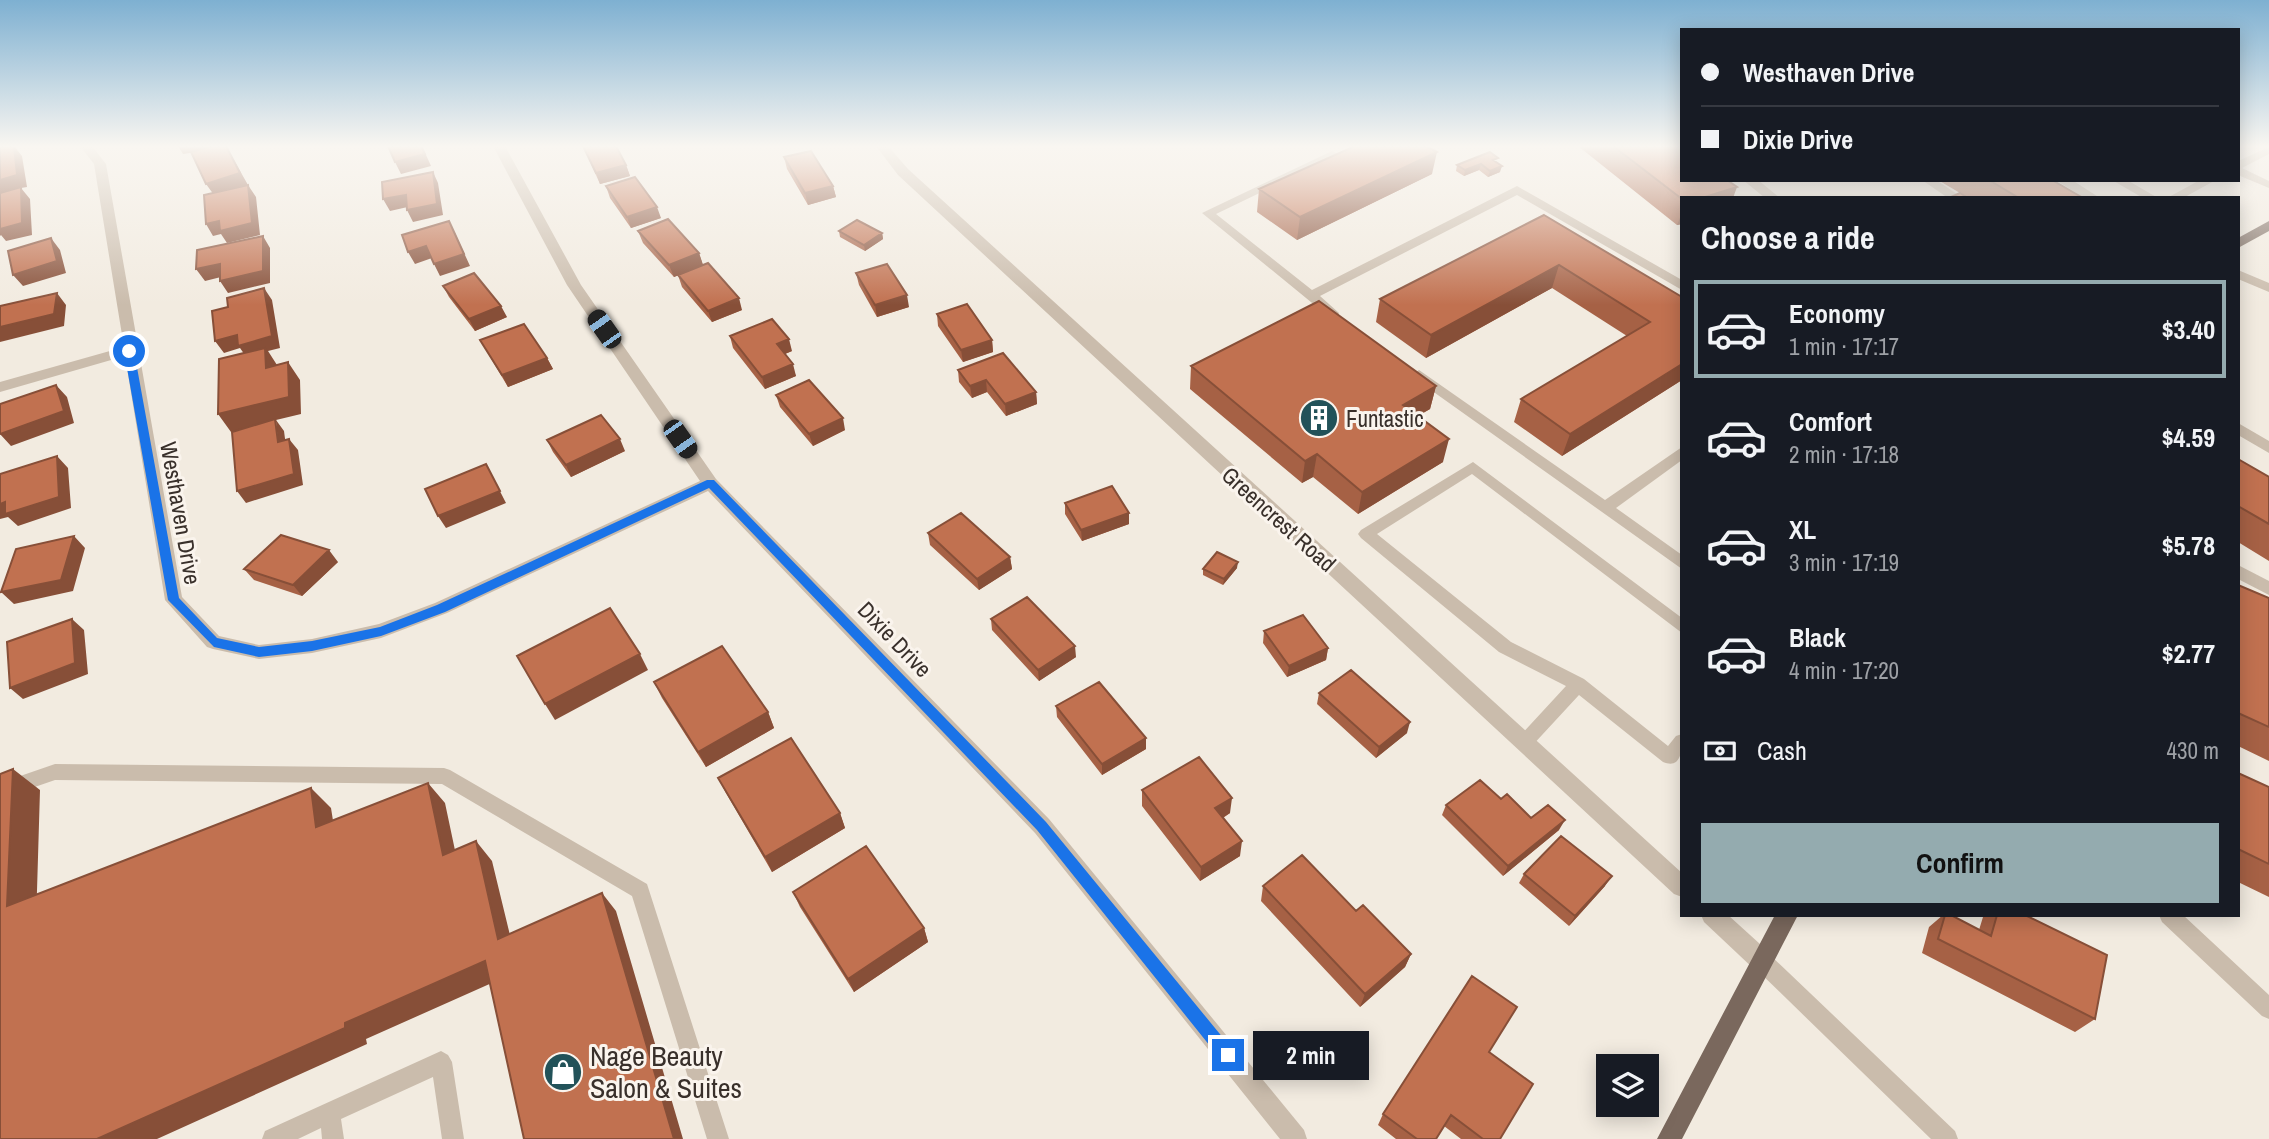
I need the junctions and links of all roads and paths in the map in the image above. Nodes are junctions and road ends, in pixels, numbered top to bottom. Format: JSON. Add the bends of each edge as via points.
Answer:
{"nodes":[{"id":1,"x":105,"y":199,"type":"edge"},
{"id":2,"x":528,"y":199,"type":"edge"},
{"id":3,"x":932,"y":199,"type":"edge"},
{"id":4,"x":1238,"y":199,"type":"edge"},
{"id":5,"x":1499,"y":199,"type":"edge"},
{"id":6,"x":1533,"y":199,"type":"edge"},
{"id":7,"x":2269,"y":225,"type":"edge"},
{"id":8,"x":2240,"y":242,"type":"edge"},
{"id":9,"x":2240,"y":275,"type":"edge"},
{"id":10,"x":1680,"y":285,"type":"edge"},
{"id":11,"x":2269,"y":288,"type":"edge"},
{"id":12,"x":1310,"y":296,"type":"junction"},
{"id":13,"x":1347,"y":324,"type":"edge"},
{"id":14,"x":129,"y":351,"type":"junction"},
{"id":15,"x":1401,"y":363,"type":"edge"},
{"id":16,"x":0,"y":387,"type":"edge"},
{"id":17,"x":2240,"y":429,"type":"edge"},
{"id":18,"x":2269,"y":448,"type":"edge"},
{"id":19,"x":1680,"y":453,"type":"edge"},
{"id":20,"x":710,"y":483,"type":"junction"},
{"id":21,"x":1607,"y":507,"type":"junction"},
{"id":22,"x":1679,"y":558,"type":"edge"},
{"id":23,"x":2240,"y":572,"type":"edge"},
{"id":24,"x":2269,"y":589,"type":"edge"},
{"id":25,"x":1680,"y":625,"type":"edge"},
{"id":26,"x":1578,"y":684,"type":"junction"},
{"id":27,"x":1524,"y":743,"type":"junction"},
{"id":28,"x":1680,"y":743,"type":"edge"},
{"id":29,"x":0,"y":791,"type":"edge"},
{"id":30,"x":1680,"y":885,"type":"edge"},
{"id":31,"x":1714,"y":917,"type":"edge"},
{"id":32,"x":1786,"y":917,"type":"edge"},
{"id":33,"x":2171,"y":917,"type":"edge"},
{"id":34,"x":1763,"y":961,"type":"junction"},
{"id":35,"x":2269,"y":1009,"type":"edge"},
{"id":36,"x":330,"y":1113,"type":"junction"},
{"id":37,"x":274,"y":1139,"type":"edge"},
{"id":38,"x":333,"y":1139,"type":"edge"},
{"id":39,"x":453,"y":1139,"type":"edge"},
{"id":40,"x":718,"y":1139,"type":"edge"},
{"id":41,"x":1295,"y":1139,"type":"edge"},
{"id":42,"x":1668,"y":1139,"type":"edge"},
{"id":43,"x":1947,"y":1139,"type":"edge"}],
"edges":[{"from":1,"to":14,"type":"street","name":"Westhaven Drive"},
{"from":2,"to":20,"type":"street","name":"Dixie Drive","via":[[574,285]]},
{"from":3,"to":27,"type":"street","name":"Greencrest Road"},
{"from":4,"to":12,"type":"lane","via":[[1209,213]]},
{"from":5,"to":12,"type":"lane"},
{"from":6,"to":10,"type":"lane"},
{"from":7,"to":8,"type":"main road"},
{"from":9,"to":11,"type":"lane"},
{"from":12,"to":13,"type":"lane"},
{"from":14,"to":16,"type":"street"},
{"from":14,"to":20,"type":"street","name":"Westhaven Drive","via":[[174,600],[214,642],[259,652],[381,631],[441,608]]},
{"from":15,"to":21,"type":"lane"},
{"from":17,"to":18,"type":"lane"},
{"from":19,"to":21,"type":"lane"},
{"from":20,"to":41,"type":"street","name":"Dixie Drive","via":[[1042,826]]},
{"from":21,"to":22,"type":"lane"},
{"from":23,"to":24,"type":"lane"},
{"from":25,"to":26,"type":"lane","via":[[1473,467],[1366,534],[1505,647]]},
{"from":26,"to":27,"type":"lane"},
{"from":26,"to":28,"type":"lane","via":[[1669,757]]},
{"from":27,"to":30,"type":"street","name":"Greencrest Road"},
{"from":29,"to":40,"type":"lane","via":[[55,772],[443,776],[640,890]]},
{"from":31,"to":34,"type":"street"},
{"from":32,"to":34,"type":"main road"},
{"from":33,"to":35,"type":"lane"},
{"from":34,"to":42,"type":"main road"},
{"from":34,"to":43,"type":"lane"},
{"from":36,"to":37,"type":"lane"},
{"from":36,"to":38,"type":"lane"},
{"from":36,"to":39,"type":"lane","via":[[440,1062]]}]}
